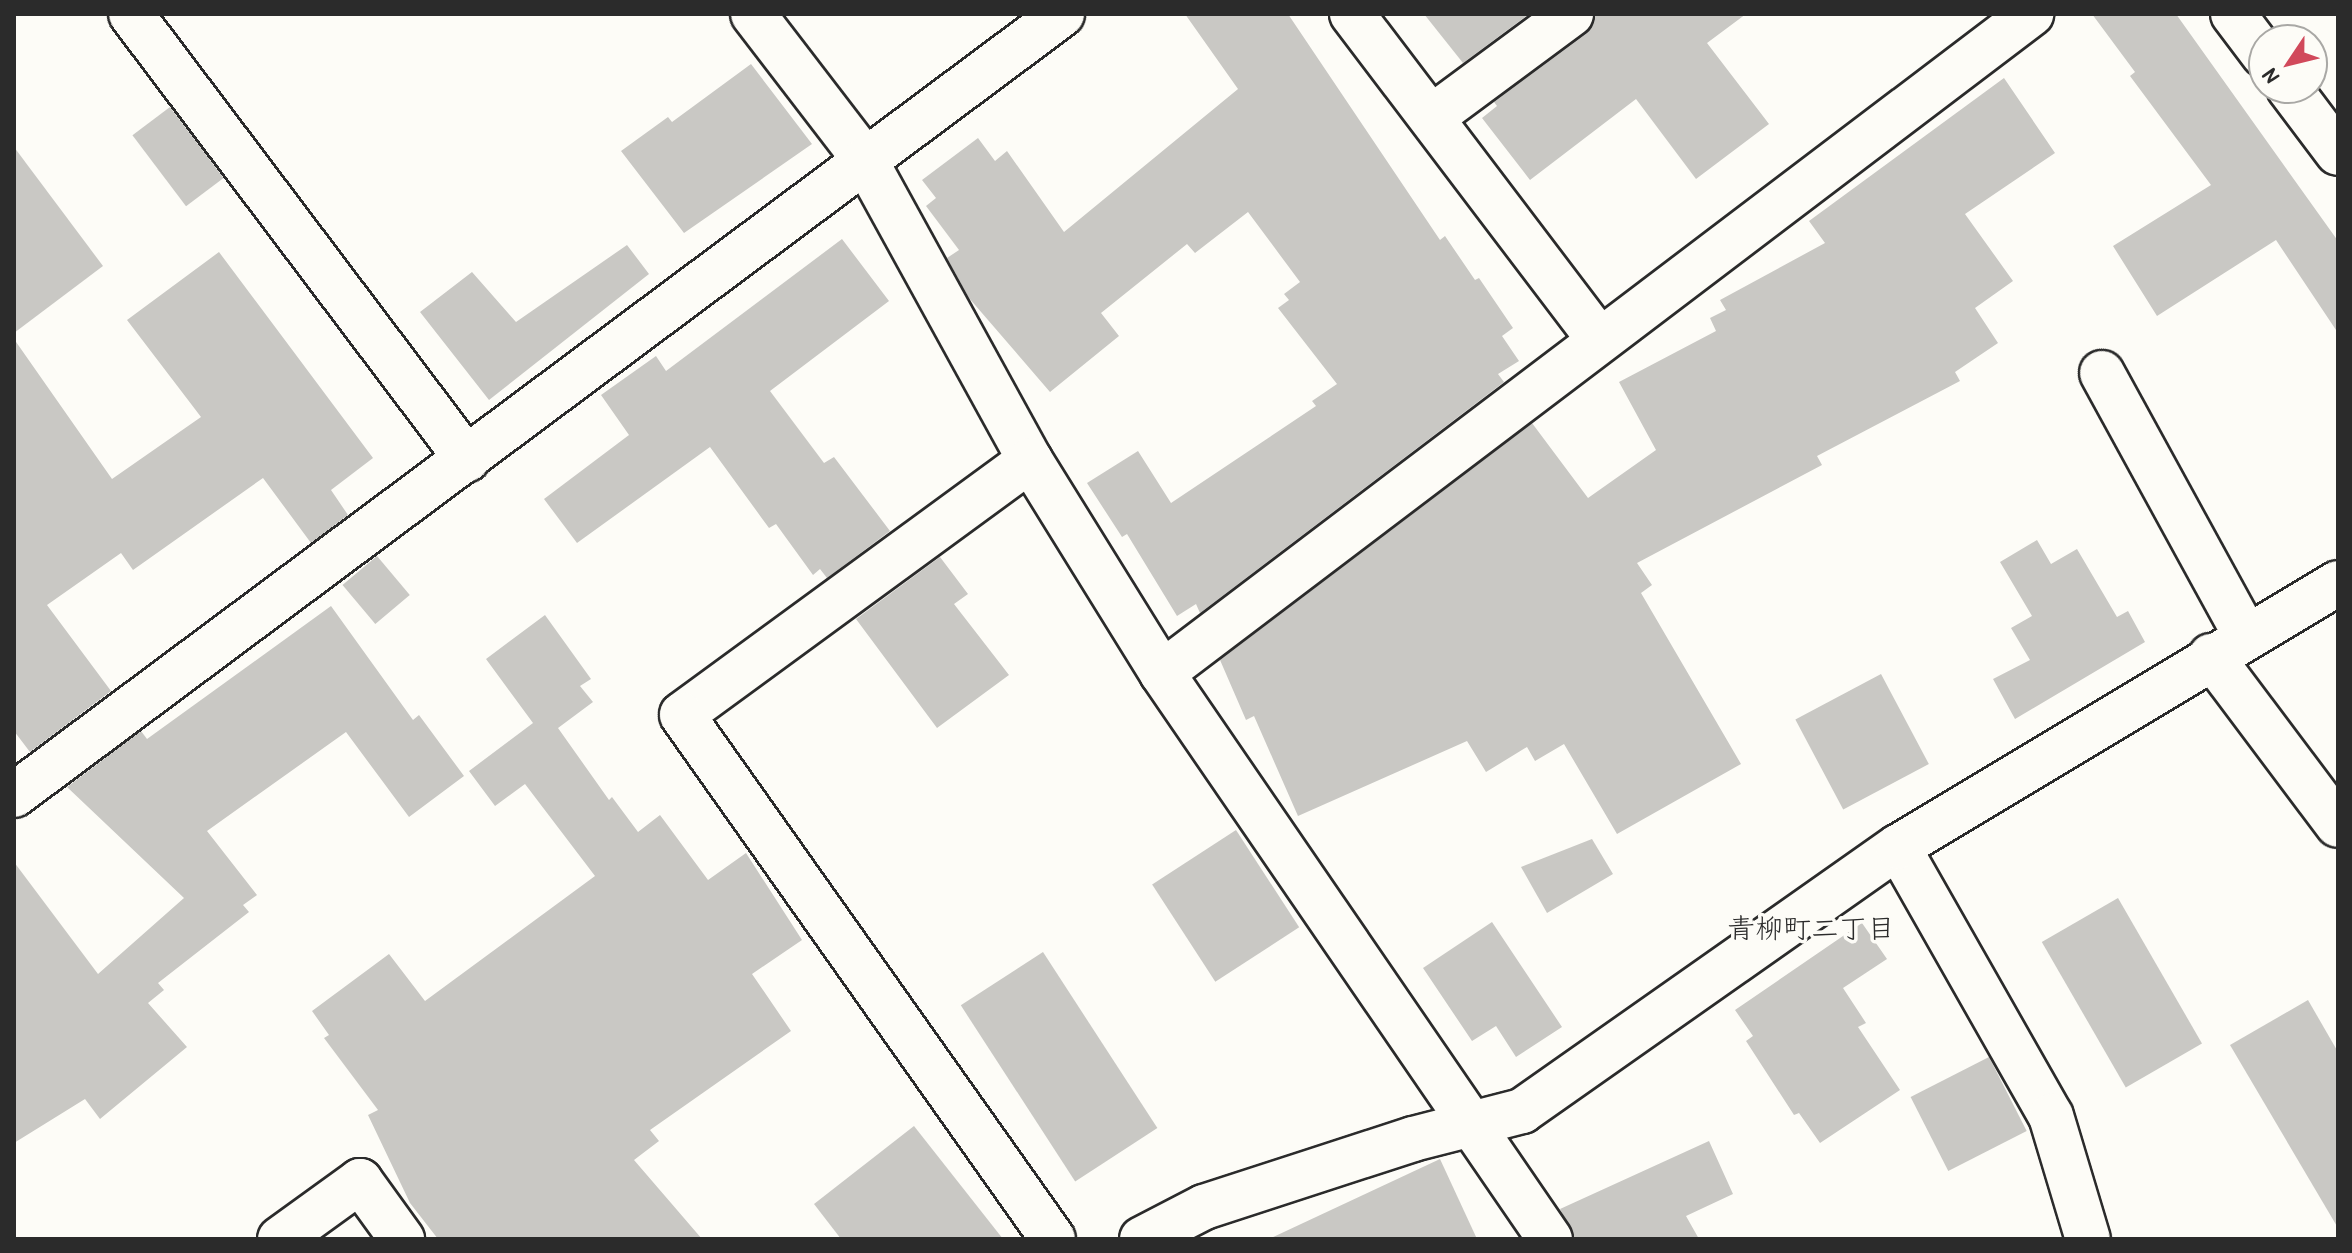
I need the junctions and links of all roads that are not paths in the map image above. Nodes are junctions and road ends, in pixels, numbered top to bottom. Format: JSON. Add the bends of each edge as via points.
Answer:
{"nodes":[{"id":1,"x":131,"y":14,"type":"edge"},
{"id":2,"x":753,"y":14,"type":"edge"},
{"id":3,"x":1062,"y":14,"type":"edge"},
{"id":4,"x":1352,"y":14,"type":"edge"},
{"id":5,"x":1571,"y":14,"type":"edge"},
{"id":6,"x":2031,"y":14,"type":"edge"},
{"id":7,"x":2233,"y":14,"type":"edge"},
{"id":8,"x":2248,"y":34,"type":"edge"},
{"id":9,"x":2301,"y":104,"type":"edge"},
{"id":10,"x":1432,"y":117,"type":"junction"},
{"id":11,"x":2338,"y":153,"type":"edge"},
{"id":12,"x":865,"y":160,"type":"junction"},
{"id":13,"x":1599,"y":339,"type":"junction"},
{"id":14,"x":2102,"y":373,"type":"dead end"},
{"id":15,"x":467,"y":459,"type":"junction"},
{"id":16,"x":1030,"y":460,"type":"junction"},
{"id":17,"x":2338,"y":583,"type":"edge"},
{"id":18,"x":2228,"y":646,"type":"junction"},
{"id":19,"x":1162,"y":673,"type":"junction"},
{"id":20,"x":14,"y":795,"type":"edge"},
{"id":21,"x":2338,"y":825,"type":"edge"},
{"id":22,"x":1898,"y":847,"type":"junction"},
{"id":23,"x":1475,"y":1127,"type":"junction"},
{"id":24,"x":280,"y":1239,"type":"edge"},
{"id":25,"x":402,"y":1239,"type":"edge"},
{"id":26,"x":1053,"y":1239,"type":"edge"},
{"id":27,"x":1142,"y":1239,"type":"edge"},
{"id":28,"x":1550,"y":1239,"type":"edge"},
{"id":29,"x":2088,"y":1239,"type":"edge"}],
"edges":[{"from":1,"to":15,"type":"street"},
{"from":2,"to":12,"type":"street"},
{"from":3,"to":12,"type":"street"},
{"from":4,"to":10,"type":"street"},
{"from":5,"to":10,"type":"street"},
{"from":6,"to":13,"type":"street"},
{"from":7,"to":8,"type":"street"},
{"from":9,"to":11,"type":"street"},
{"from":10,"to":13,"type":"street"},
{"from":12,"to":15,"type":"street"},
{"from":12,"to":16,"type":"street"},
{"from":13,"to":19,"type":"street"},
{"from":14,"to":18,"type":"street"},
{"from":15,"to":20,"type":"street"},
{"from":16,"to":19,"type":"street"},
{"from":16,"to":26,"type":"street","via":[[682,715]]},
{"from":17,"to":18,"type":"street"},
{"from":18,"to":21,"type":"street"},
{"from":18,"to":22,"type":"street"},
{"from":19,"to":23,"type":"street"},
{"from":22,"to":23,"type":"street","via":[[1522,1111]]},
{"from":22,"to":29,"type":"street","via":[[2051,1116]]},
{"from":23,"to":27,"type":"street","via":[[1413,1139],[1204,1207]]},
{"from":23,"to":28,"type":"street"},
{"from":24,"to":25,"type":"street","via":[[360,1181]]}]}
